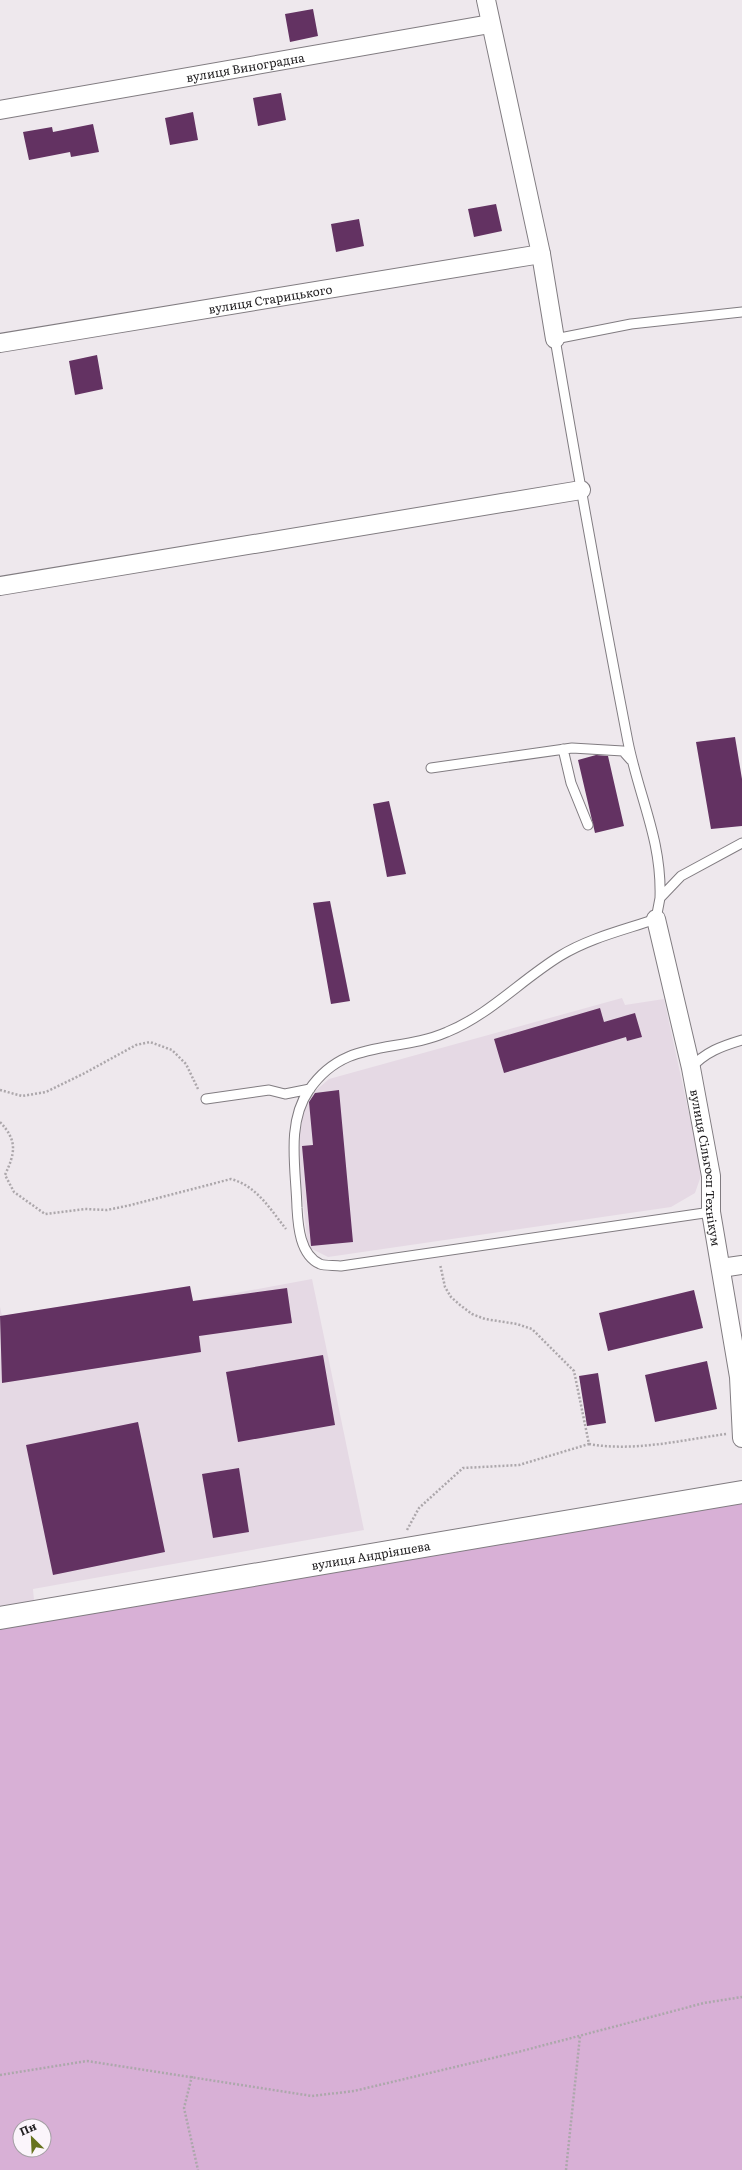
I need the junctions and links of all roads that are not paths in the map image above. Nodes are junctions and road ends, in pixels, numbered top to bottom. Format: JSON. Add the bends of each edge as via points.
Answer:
{"nodes":[{"id":1,"x":486,"y":0,"type":"edge"},
{"id":2,"x":490,"y":24,"type":"junction"},
{"id":3,"x":0,"y":110,"type":"edge"},
{"id":4,"x":541,"y":254,"type":"junction"},
{"id":5,"x":742,"y":312,"type":"edge"},
{"id":6,"x":555,"y":339,"type":"junction"},
{"id":7,"x":0,"y":343,"type":"edge"},
{"id":8,"x":581,"y":490,"type":"junction"},
{"id":9,"x":0,"y":586,"type":"edge"},
{"id":10,"x":563,"y":749,"type":"junction"},
{"id":11,"x":633,"y":763,"type":"junction"},
{"id":12,"x":431,"y":768,"type":"dead end"},
{"id":13,"x":588,"y":825,"type":"dead end"},
{"id":14,"x":742,"y":844,"type":"edge"},
{"id":15,"x":660,"y":898,"type":"junction"},
{"id":16,"x":656,"y":920,"type":"junction"},
{"id":17,"x":742,"y":1040,"type":"edge"},
{"id":18,"x":692,"y":1068,"type":"junction"},
{"id":19,"x":310,"y":1089,"type":"junction"},
{"id":20,"x":206,"y":1099,"type":"road end"},
{"id":21,"x":711,"y":1212,"type":"junction"},
{"id":22,"x":742,"y":1264,"type":"edge"},
{"id":23,"x":721,"y":1268,"type":"junction"},
{"id":24,"x":741,"y":1377,"type":"edge"},
{"id":25,"x":742,"y":1431,"type":"edge"},
{"id":26,"x":742,"y":1438,"type":"edge"},
{"id":27,"x":742,"y":1492,"type":"edge"},
{"id":28,"x":0,"y":1618,"type":"edge"}],
"edges":[{"from":1,"to":2,"type":"street"},
{"from":2,"to":3,"type":"street","name":"вулиця Виноградна"},
{"from":2,"to":4,"type":"street"},
{"from":4,"to":6,"type":"street"},
{"from":4,"to":7,"type":"street","name":"вулиця Старицького"},
{"from":5,"to":6,"type":"lane","via":[[631,324]]},
{"from":6,"to":8,"type":"lane"},
{"from":8,"to":9,"type":"street"},
{"from":8,"to":11,"type":"lane"},
{"from":10,"to":11,"type":"lane","via":[[602,748],[623,751]]},
{"from":10,"to":12,"type":"lane"},
{"from":10,"to":13,"type":"lane","via":[[571,783]]},
{"from":11,"to":15,"type":"lane","via":[[654,833],[661,873]]},
{"from":14,"to":15,"type":"lane","via":[[681,876]]},
{"from":15,"to":16,"type":"lane"},
{"from":16,"to":18,"type":"street","name":"вулиця Сільгосп Технікум"},
{"from":16,"to":19,"type":"lane","via":[[595,939],[561,955],[473,1020],[446,1033],[418,1042],[366,1049],[334,1063]]},
{"from":17,"to":18,"type":"lane","via":[[710,1052],[700,1058]]},
{"from":18,"to":21,"type":"street","name":"вулиця Сільгосп Технікум","via":[[711,1176]]},
{"from":19,"to":20,"type":"lane","via":[[285,1094],[268,1090]]},
{"from":19,"to":21,"type":"lane","via":[[298,1110],[294,1131],[298,1225],[305,1250],[319,1264],[341,1266]]},
{"from":21,"to":23,"type":"street","name":"вулиця Сільгосп Технікум"},
{"from":22,"to":23,"type":"street"},
{"from":23,"to":24,"type":"street","name":"вулиця Сільгосп Технікум"},
{"from":24,"to":25,"type":"street","name":"вулиця Сільгосп Технікум"},
{"from":25,"to":26,"type":"street","name":"вулиця Сільгосп Технікум"},
{"from":27,"to":28,"type":"street","name":"вулиця Андріяшева"}]}
